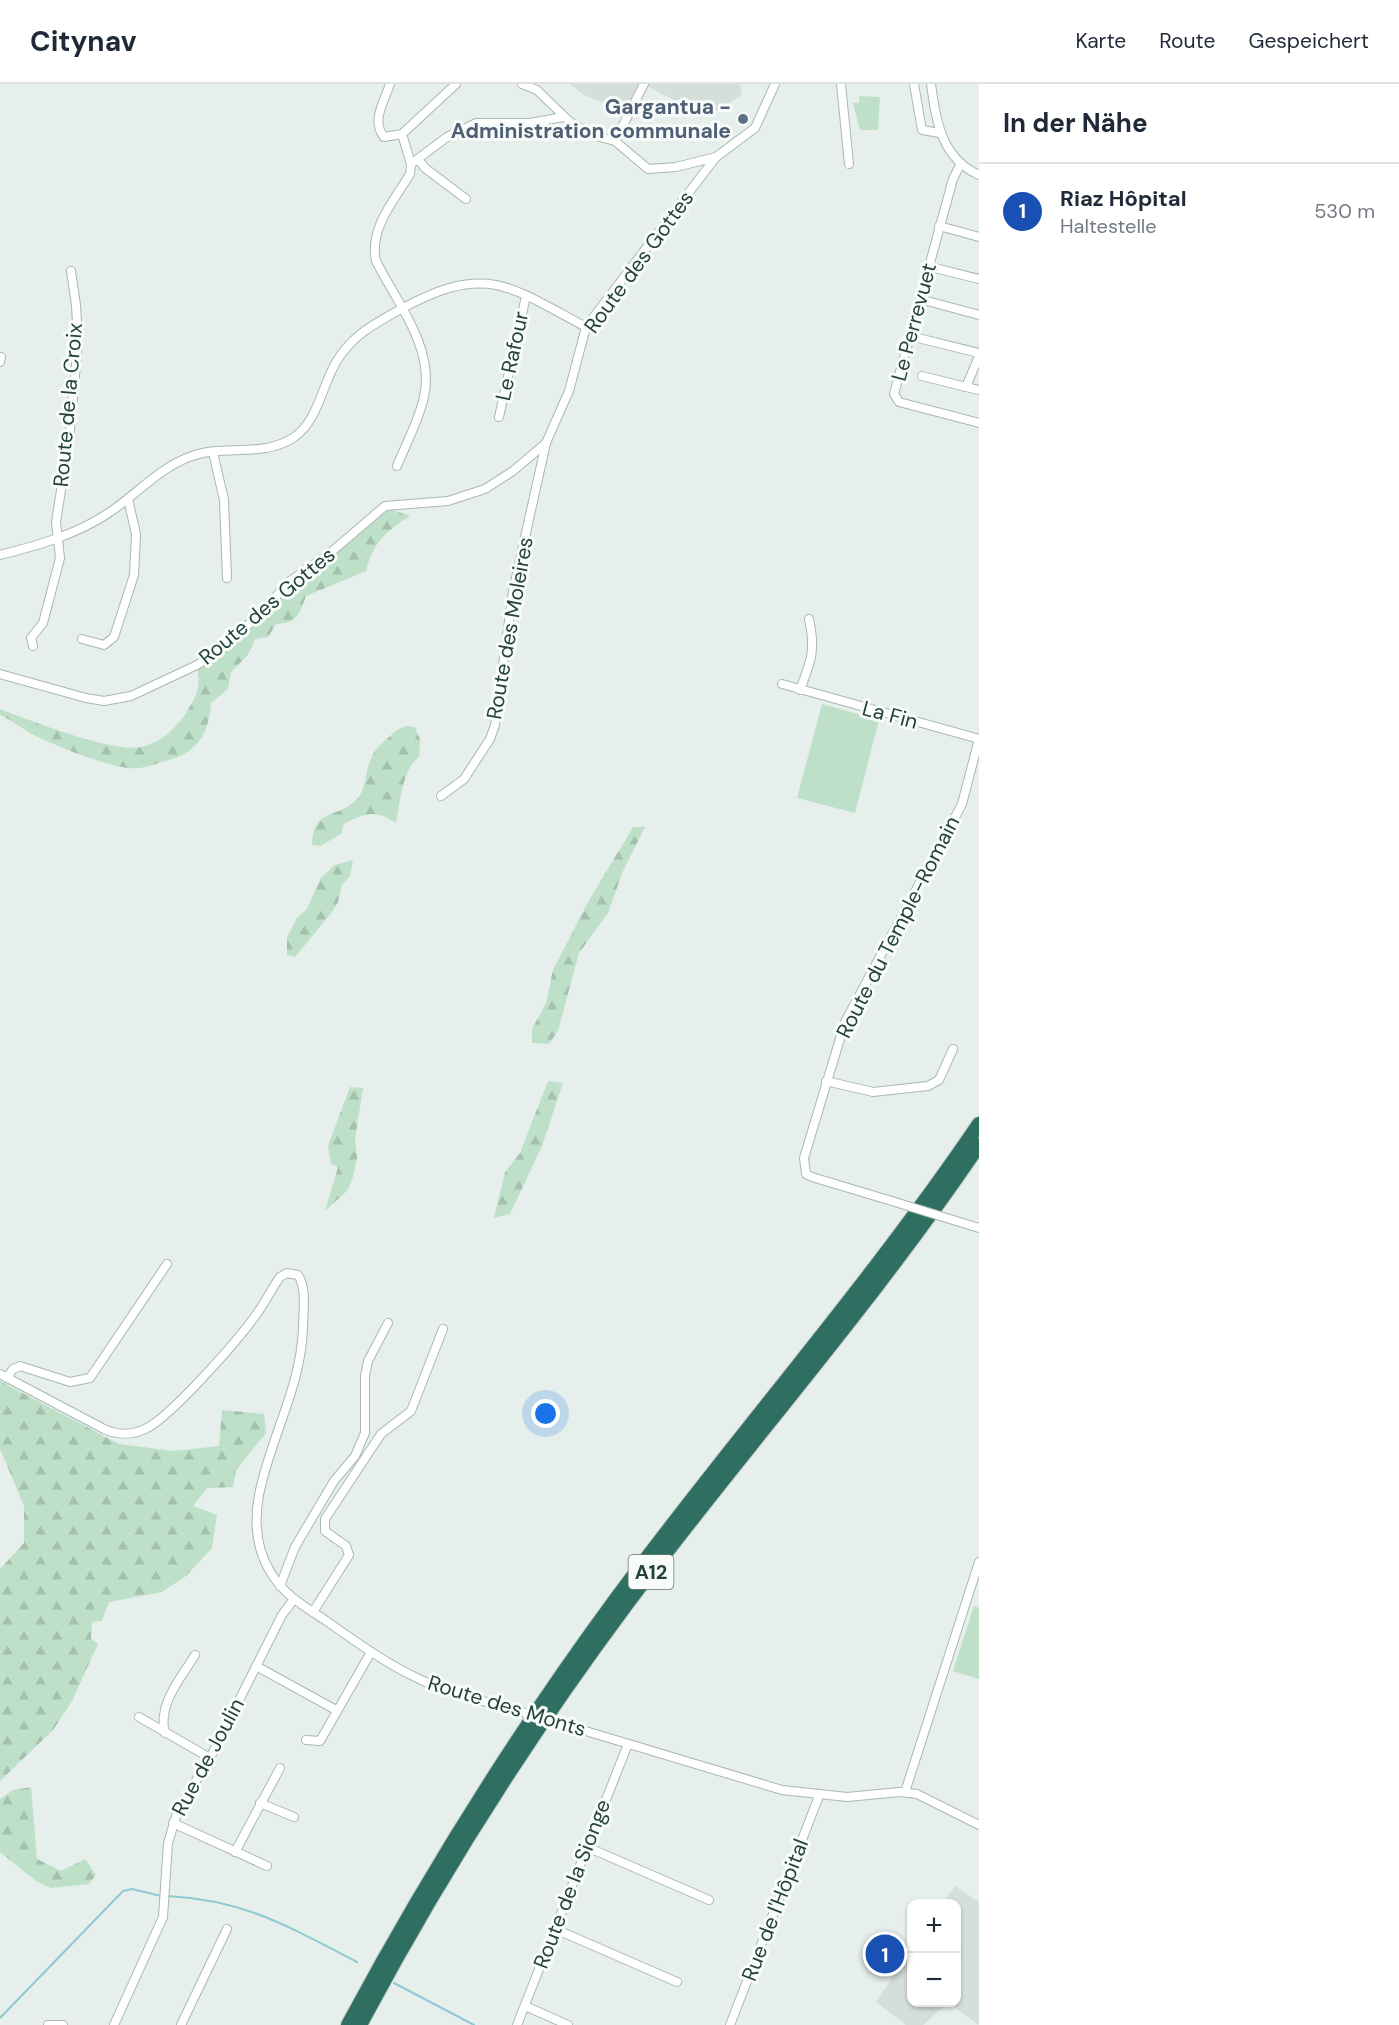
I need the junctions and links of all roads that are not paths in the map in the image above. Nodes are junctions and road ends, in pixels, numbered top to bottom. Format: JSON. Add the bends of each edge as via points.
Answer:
{"nodes":[{"id":1,"x":390,"y":84,"type":"edge"},
{"id":2,"x":456,"y":84,"type":"edge"},
{"id":3,"x":522,"y":84,"type":"edge"},
{"id":4,"x":645,"y":84,"type":"edge"},
{"id":5,"x":775,"y":84,"type":"edge"},
{"id":6,"x":841,"y":84,"type":"edge"},
{"id":7,"x":914,"y":84,"type":"edge"},
{"id":8,"x":931,"y":84,"type":"edge"},
{"id":9,"x":563,"y":117,"type":"junction"},
{"id":10,"x":940,"y":133,"type":"junction"},
{"id":11,"x":402,"y":134,"type":"junction"},
{"id":12,"x":615,"y":141,"type":"junction"},
{"id":13,"x":716,"y":158,"type":"junction"},
{"id":14,"x":415,"y":162,"type":"junction"},
{"id":15,"x":961,"y":163,"type":"junction"},
{"id":16,"x":849,"y":164,"type":"dead end"},
{"id":17,"x":979,"y":175,"type":"edge"},
{"id":18,"x":466,"y":199,"type":"dead end"},
{"id":19,"x":939,"y":226,"type":"junction"},
{"id":20,"x":979,"y":237,"type":"edge"},
{"id":21,"x":935,"y":268,"type":"dead end"},
{"id":22,"x":71,"y":271,"type":"dead end"},
{"id":23,"x":979,"y":279,"type":"edge"},
{"id":24,"x":526,"y":296,"type":"junction"},
{"id":25,"x":927,"y":302,"type":"dead end"},
{"id":26,"x":402,"y":309,"type":"junction"},
{"id":27,"x":979,"y":315,"type":"edge"},
{"id":28,"x":586,"y":327,"type":"junction"},
{"id":29,"x":918,"y":338,"type":"dead end"},
{"id":30,"x":979,"y":355,"type":"edge"},
{"id":31,"x":922,"y":376,"type":"dead end"},
{"id":32,"x":966,"y":387,"type":"junction"},
{"id":33,"x":979,"y":390,"type":"edge"},
{"id":34,"x":499,"y":417,"type":"dead end"},
{"id":35,"x":979,"y":423,"type":"edge"},
{"id":36,"x":546,"y":443,"type":"junction"},
{"id":37,"x":213,"y":452,"type":"junction"},
{"id":38,"x":398,"y":466,"type":"dead end"},
{"id":39,"x":128,"y":500,"type":"junction"},
{"id":40,"x":58,"y":539,"type":"junction"},
{"id":41,"x":0,"y":555,"type":"edge"},
{"id":42,"x":227,"y":578,"type":"dead end"},
{"id":43,"x":809,"y":619,"type":"dead end"},
{"id":44,"x":82,"y":639,"type":"dead end"},
{"id":45,"x":33,"y":646,"type":"dead end"},
{"id":46,"x":0,"y":674,"type":"edge"},
{"id":47,"x":782,"y":684,"type":"dead end"},
{"id":48,"x":800,"y":690,"type":"junction"},
{"id":49,"x":979,"y":739,"type":"edge"},
{"id":50,"x":441,"y":796,"type":"dead end"},
{"id":51,"x":953,"y":1049,"type":"dead end"},
{"id":52,"x":826,"y":1081,"type":"junction"},
{"id":53,"x":979,"y":1124,"type":"edge"},
{"id":54,"x":979,"y":1145,"type":"edge"},
{"id":55,"x":979,"y":1228,"type":"edge"},
{"id":56,"x":167,"y":1264,"type":"dead end"},
{"id":57,"x":388,"y":1323,"type":"dead end"},
{"id":58,"x":443,"y":1329,"type":"dead end"},
{"id":59,"x":4,"y":1376,"type":"edge"},
{"id":60,"x":979,"y":1562,"type":"edge"},
{"id":61,"x":280,"y":1586,"type":"junction"},
{"id":62,"x":294,"y":1599,"type":"junction"},
{"id":63,"x":313,"y":1612,"type":"junction"},
{"id":64,"x":371,"y":1652,"type":"junction"},
{"id":65,"x":195,"y":1655,"type":"dead end"},
{"id":66,"x":256,"y":1666,"type":"junction"},
{"id":67,"x":336,"y":1710,"type":"junction"},
{"id":68,"x":139,"y":1717,"type":"dead end"},
{"id":69,"x":165,"y":1733,"type":"junction"},
{"id":70,"x":306,"y":1740,"type":"dead end"},
{"id":71,"x":628,"y":1743,"type":"junction"},
{"id":72,"x":210,"y":1758,"type":"junction"},
{"id":73,"x":280,"y":1768,"type":"dead end"},
{"id":74,"x":905,"y":1792,"type":"junction"},
{"id":75,"x":819,"y":1796,"type":"junction"},
{"id":76,"x":261,"y":1803,"type":"junction"},
{"id":77,"x":294,"y":1817,"type":"dead end"},
{"id":78,"x":173,"y":1823,"type":"junction"},
{"id":79,"x":979,"y":1825,"type":"edge"},
{"id":80,"x":587,"y":1847,"type":"junction"},
{"id":81,"x":235,"y":1851,"type":"junction"},
{"id":82,"x":267,"y":1866,"type":"dead end"},
{"id":83,"x":709,"y":1900,"type":"dead end"},
{"id":84,"x":227,"y":1929,"type":"dead end"},
{"id":85,"x":555,"y":1929,"type":"junction"},
{"id":86,"x":385,"y":1956,"type":"junction"},
{"id":87,"x":677,"y":1982,"type":"dead end"},
{"id":88,"x":525,"y":2006,"type":"junction"},
{"id":89,"x":48,"y":2025,"type":"edge"},
{"id":90,"x":63,"y":2025,"type":"edge"},
{"id":91,"x":114,"y":2025,"type":"edge"},
{"id":92,"x":181,"y":2025,"type":"edge"},
{"id":93,"x":342,"y":2025,"type":"edge"},
{"id":94,"x":348,"y":2025,"type":"edge"},
{"id":95,"x":360,"y":2025,"type":"edge"},
{"id":96,"x":517,"y":2025,"type":"edge"},
{"id":97,"x":568,"y":2025,"type":"edge"},
{"id":98,"x":730,"y":2025,"type":"edge"}],
"edges":[{"from":1,"to":11,"type":"street","via":[[378,130],[384,137]]},
{"from":2,"to":11,"type":"street"},
{"from":3,"to":9,"type":"street","via":[[537,90]]},
{"from":4,"to":12,"type":"street"},
{"from":5,"to":13,"type":"street","name":"Route des Gottes","via":[[755,128]]},
{"from":6,"to":16,"type":"street"},
{"from":7,"to":10,"type":"street","via":[[922,130]]},
{"from":8,"to":10,"type":"street"},
{"from":9,"to":12,"type":"street","via":[[589,134]]},
{"from":9,"to":14,"type":"street","via":[[530,123],[476,123],[447,137]]},
{"from":10,"to":15,"type":"street"},
{"from":11,"to":14,"type":"street"},
{"from":12,"to":13,"type":"street","via":[[648,169]]},
{"from":13,"to":28,"type":"street","name":"Route des Gottes"},
{"from":14,"to":18,"type":"street"},
{"from":14,"to":26,"type":"street","via":[[379,226],[374,248],[376,261]]},
{"from":15,"to":17,"type":"street"},
{"from":15,"to":19,"type":"street","name":"Le Perrevuet"},
{"from":19,"to":20,"type":"street"},
{"from":19,"to":35,"type":"street","name":"Le Perrevuet","via":[[894,394],[899,402]]},
{"from":21,"to":23,"type":"street"},
{"from":22,"to":40,"type":"street","name":"Route de la Croix","via":[[78,343],[56,522]]},
{"from":24,"to":26,"type":"street","via":[[484,282],[462,284]]},
{"from":24,"to":28,"type":"street"},
{"from":24,"to":34,"type":"street","name":"Le Rafour"},
{"from":25,"to":27,"type":"street"},
{"from":26,"to":37,"type":"street","via":[[364,329],[349,344],[311,417],[296,436],[263,450]]},
{"from":26,"to":38,"type":"street","via":[[424,354],[426,377],[424,398]]},
{"from":28,"to":36,"type":"street","name":"Route des Gottes","via":[[569,391]]},
{"from":29,"to":30,"type":"street"},
{"from":30,"to":32,"type":"street"},
{"from":31,"to":32,"type":"street"},
{"from":32,"to":33,"type":"street"},
{"from":36,"to":46,"type":"street","name":"Route des Gottes","via":[[485,489],[448,501],[385,506],[290,581],[225,646],[197,665],[131,696],[104,701],[85,698]]},
{"from":36,"to":50,"type":"street","name":"Route des Moleires","via":[[513,591],[495,725],[464,779]]},
{"from":37,"to":39,"type":"street","via":[[193,455],[167,468]]},
{"from":37,"to":42,"type":"street","via":[[224,500]]},
{"from":39,"to":40,"type":"street"},
{"from":39,"to":44,"type":"street","via":[[136,534],[134,575],[114,637],[104,645]]},
{"from":40,"to":41,"type":"street"},
{"from":40,"to":45,"type":"street","name":"Route de la Croix","via":[[60,558],[43,623],[31,638]]},
{"from":43,"to":48,"type":"street","via":[[813,655]]},
{"from":47,"to":48,"type":"street","name":"La Fin"},
{"from":48,"to":49,"type":"street","name":"La Fin"},
{"from":49,"to":52,"type":"street","name":"Route du Temple-Romain","via":[[962,804],[845,1022]]},
{"from":51,"to":52,"type":"street","via":[[939,1080],[928,1086],[873,1092]]},
{"from":52,"to":55,"type":"street","name":"Route du Temple-Romain","bridge":true,"via":[[804,1158],[806,1174]]},
{"from":53,"to":86,"type":"highway","number":"A12","via":[[875,1267],[573,1657],[461,1825]]},
{"from":54,"to":95,"type":"highway","number":"A12","via":[[583,1664],[460,1848]]},
{"from":56,"to":59,"type":"street","name":"Route des Monts","via":[[90,1377],[70,1382],[20,1366]]},
{"from":57,"to":61,"type":"street","via":[[368,1361],[364,1433],[355,1456],[334,1481],[295,1547]]},
{"from":58,"to":63,"type":"street","via":[[411,1411],[381,1434],[325,1519],[325,1531],[344,1544],[349,1555]]},
{"from":59,"to":61,"type":"street","name":"Route des Monts","via":[[108,1431],[124,1434],[144,1430],[166,1414],[243,1331],[280,1277],[287,1273],[298,1275],[303,1297],[300,1361],[263,1479],[256,1521],[262,1555]]},
{"from":60,"to":74,"type":"street"},
{"from":61,"to":62,"type":"street","name":"Route des Monts"},
{"from":62,"to":63,"type":"street","name":"Route des Monts"},
{"from":62,"to":66,"type":"street","name":"Rue de Joulin"},
{"from":63,"to":64,"type":"street","name":"Route des Monts"},
{"from":64,"to":67,"type":"street"},
{"from":64,"to":71,"type":"street","name":"Route des Monts","bridge":true,"via":[[434,1685]]},
{"from":65,"to":69,"type":"street","via":[[166,1705],[162,1720]]},
{"from":66,"to":67,"type":"street"},
{"from":66,"to":72,"type":"street","name":"Rue de Joulin"},
{"from":67,"to":70,"type":"street","via":[[320,1741]]},
{"from":68,"to":69,"type":"street"},
{"from":69,"to":72,"type":"street"},
{"from":71,"to":75,"type":"street","name":"Route des Monts","via":[[782,1790]]},
{"from":71,"to":80,"type":"street","name":"Route de la Sionge"},
{"from":72,"to":78,"type":"street","name":"Rue de Joulin","via":[[182,1801]]},
{"from":73,"to":76,"type":"street"},
{"from":74,"to":75,"type":"street","name":"Route des Monts"},
{"from":74,"to":79,"type":"street","name":"Route des Monts"},
{"from":75,"to":98,"type":"street","name":"Rue de l'Hôpital"},
{"from":76,"to":77,"type":"street"},
{"from":76,"to":81,"type":"street"},
{"from":78,"to":81,"type":"street"},
{"from":78,"to":91,"type":"street","name":"Rue de Joulin","via":[[161,1924]]},
{"from":80,"to":83,"type":"street"},
{"from":80,"to":85,"type":"street","name":"Route de la Sionge"},
{"from":81,"to":82,"type":"street"},
{"from":84,"to":92,"type":"street"},
{"from":85,"to":87,"type":"street"},
{"from":85,"to":88,"type":"street","name":"Route de la Sionge"},
{"from":86,"to":93,"type":"highway","via":[[368,1977]]},
{"from":86,"to":94,"type":"highway","number":"A12"},
{"from":88,"to":96,"type":"street","name":"Route de la Sionge"},
{"from":88,"to":97,"type":"street"},
{"from":89,"to":90,"type":"street"}]}
